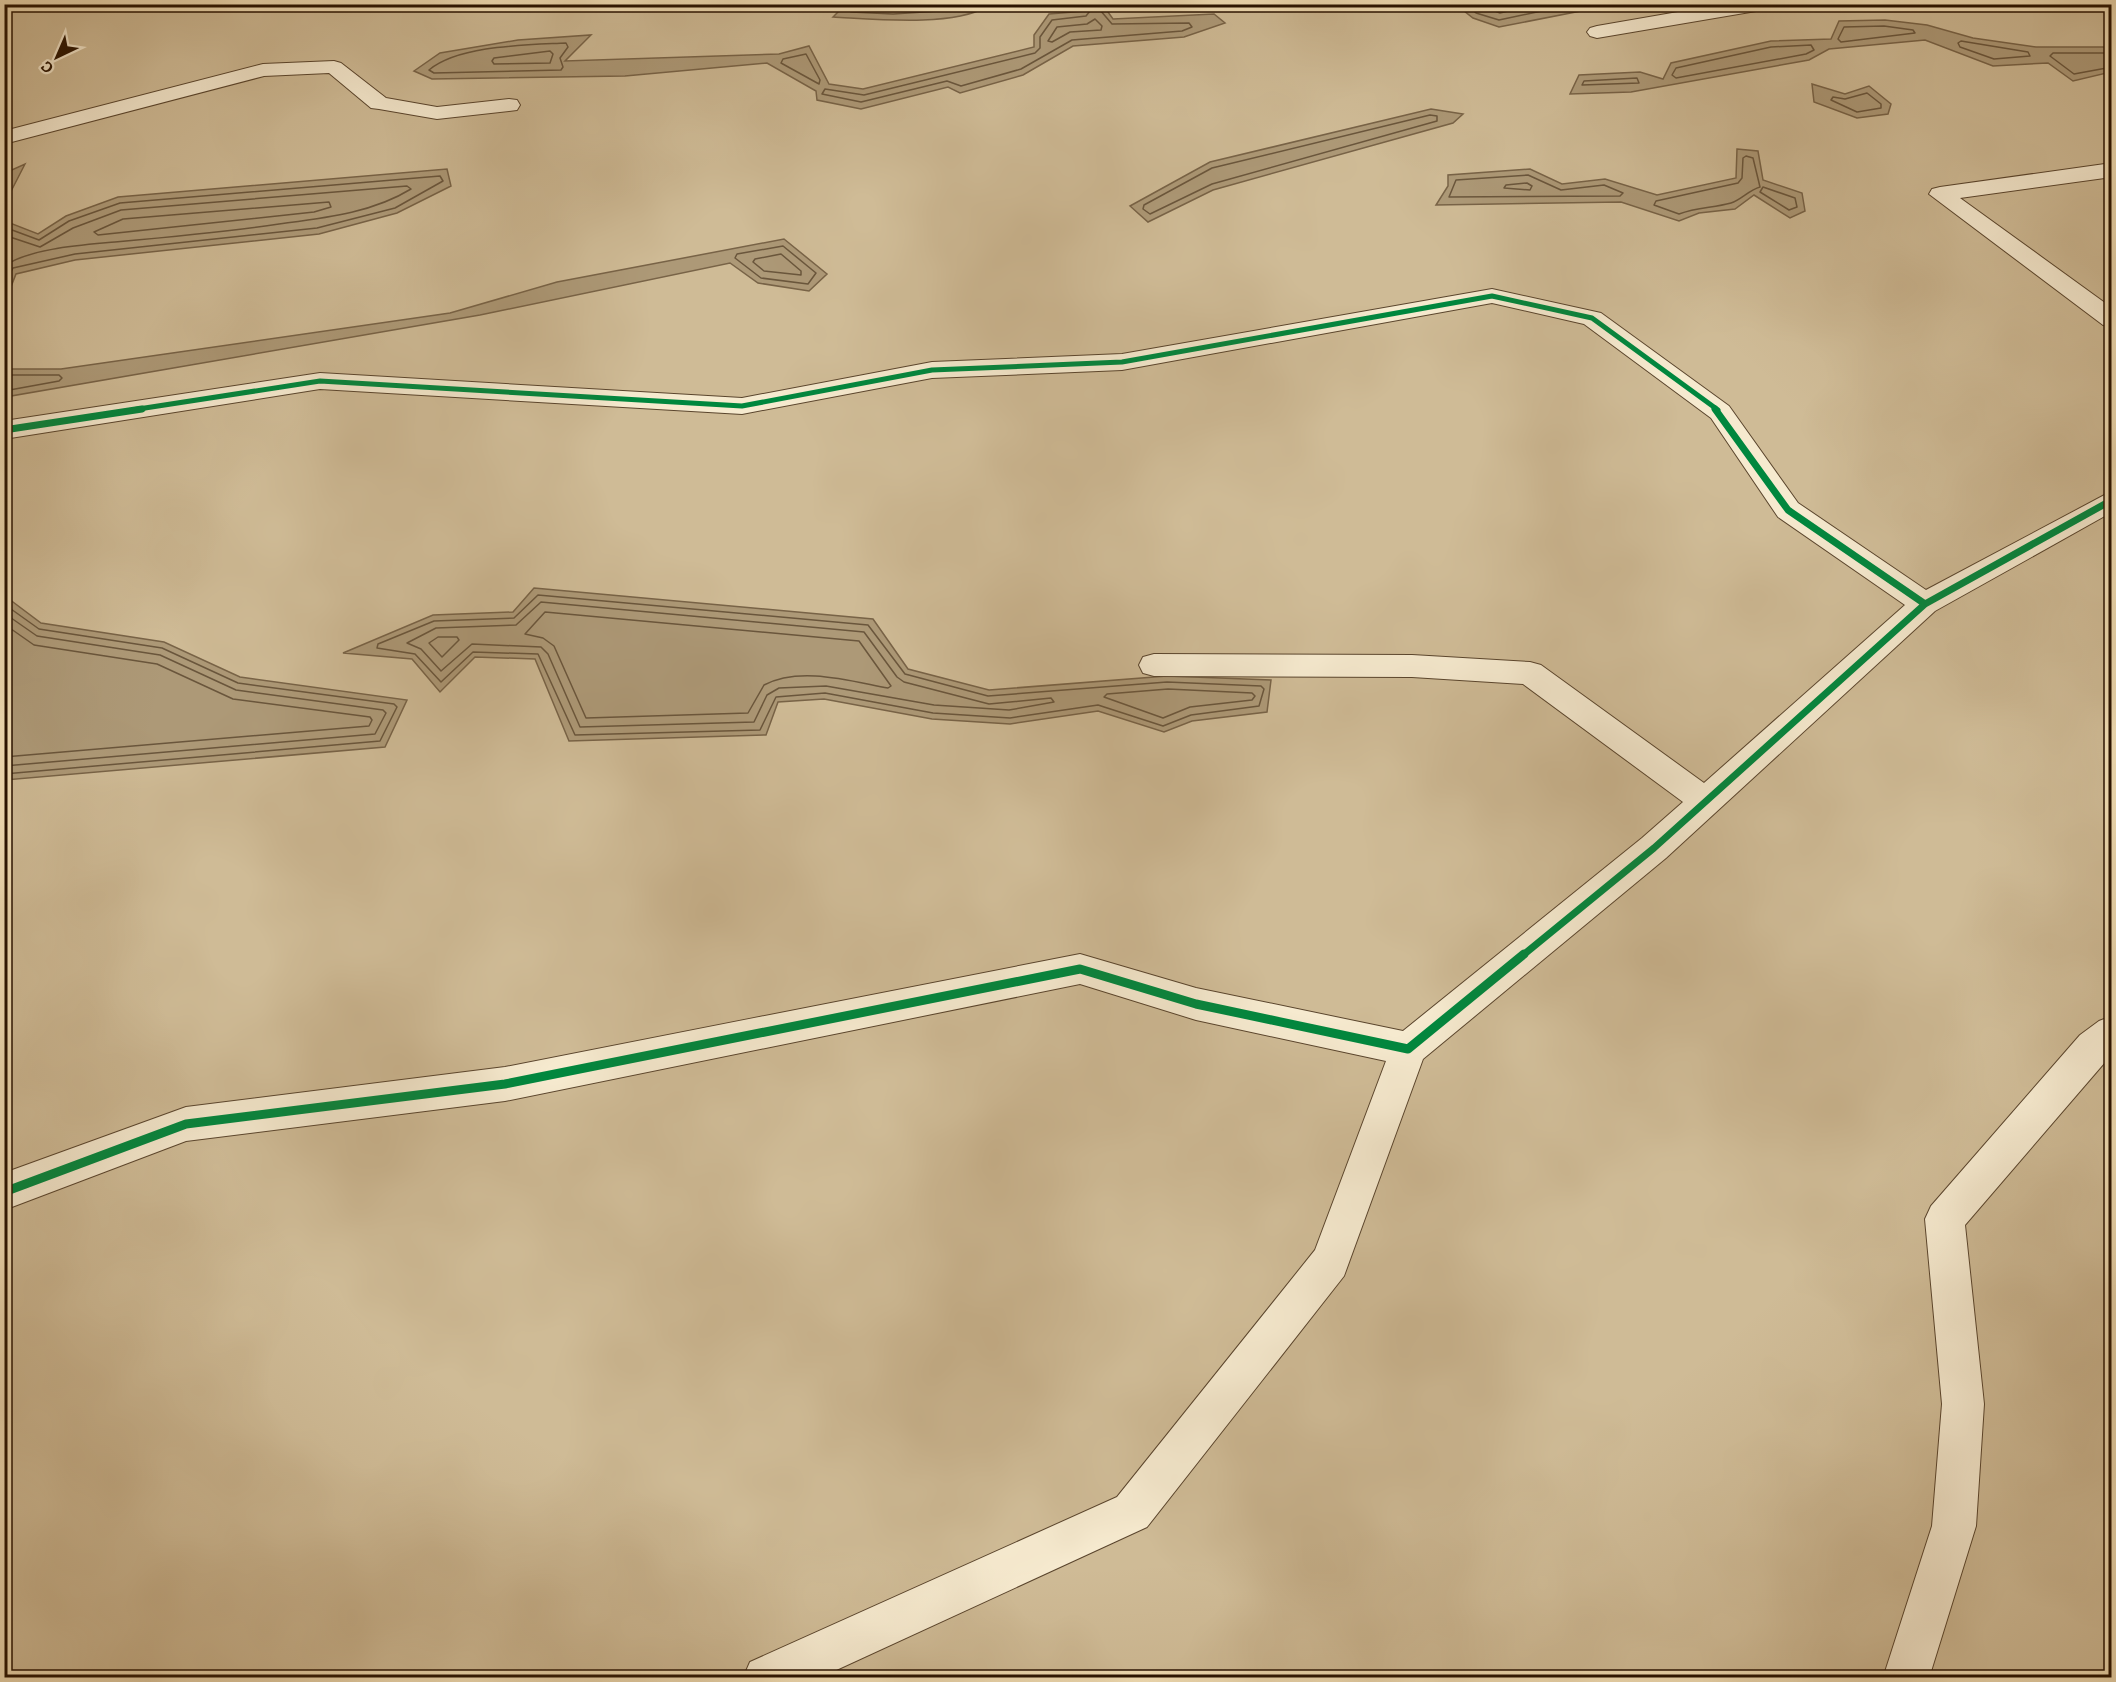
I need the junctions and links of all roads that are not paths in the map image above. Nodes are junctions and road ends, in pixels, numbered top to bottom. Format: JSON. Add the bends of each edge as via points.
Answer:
{"nodes":[{"id":1,"x":1762,"y":4,"type":"edge"},
{"id":2,"x":1597,"y":32,"type":"dead end"},
{"id":3,"x":509,"y":105,"type":"dead end"},
{"id":4,"x":4,"y":138,"type":"edge"},
{"id":5,"x":2112,"y":170,"type":"edge"},
{"id":6,"x":2112,"y":320,"type":"edge"},
{"id":7,"x":4,"y":430,"type":"edge"},
{"id":8,"x":2112,"y":500,"type":"edge"},
{"id":9,"x":1925,"y":604,"type":"junction"},
{"id":10,"x":1154,"y":665,"type":"dead end"},
{"id":11,"x":1706,"y":802,"type":"junction"},
{"id":12,"x":2112,"y":1032,"type":"edge"},
{"id":13,"x":1408,"y":1049,"type":"junction"},
{"id":14,"x":4,"y":1192,"type":"edge"},
{"id":15,"x":766,"y":1677,"type":"edge"},
{"id":16,"x":1906,"y":1677,"type":"edge"}],
"edges":[{"from":1,"to":2,"type":"street"},
{"from":3,"to":4,"type":"street","via":[[437,113],[379,103],[334,67],[263,70]]},
{"from":5,"to":6,"type":"street","via":[[1940,194]]},
{"from":7,"to":9,"type":"street","via":[[320,381],[742,406],[932,370],[1122,362],[1492,296],[1592,318],[1720,412],[1788,510]]},
{"from":8,"to":9,"type":"street"},
{"from":9,"to":11,"type":"street"},
{"from":10,"to":11,"type":"street","via":[[1412,666],[1530,673]]},
{"from":11,"to":13,"type":"street"},
{"from":12,"to":16,"type":"street","via":[[2093,1047],[1945,1219],[1963,1404],[1954,1526]]},
{"from":13,"to":14,"type":"street","via":[[1196,1004],[1080,969],[505,1084],[186,1124]]},
{"from":13,"to":15,"type":"street","via":[[1330,1262],[1132,1512]]}]}
